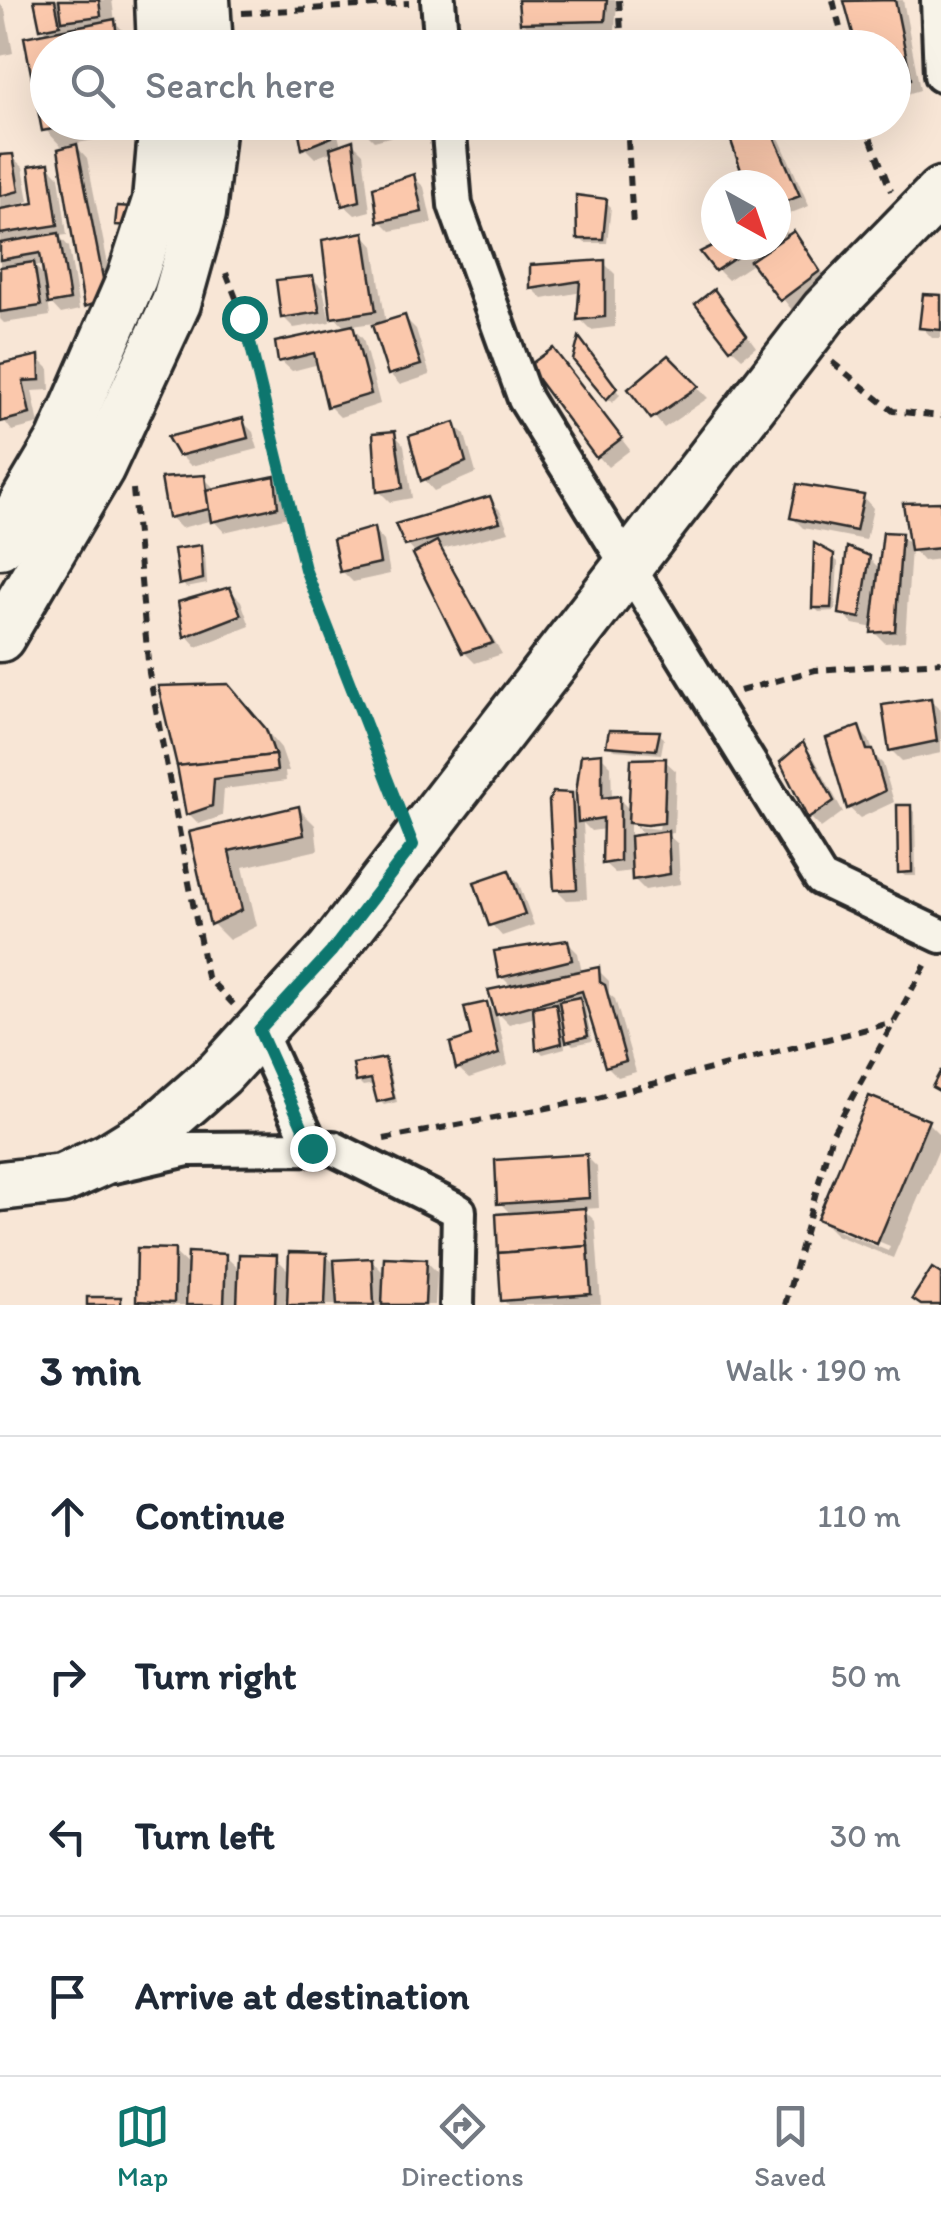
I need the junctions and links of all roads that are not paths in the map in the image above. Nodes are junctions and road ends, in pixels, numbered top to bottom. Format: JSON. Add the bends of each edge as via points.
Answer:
{"nodes":[{"id":1,"x":160,"y":0,"type":"edge"},
{"id":2,"x":438,"y":0,"type":"edge"},
{"id":3,"x":938,"y":0,"type":"edge"},
{"id":4,"x":161,"y":30,"type":"edge"},
{"id":5,"x":440,"y":30,"type":"edge"},
{"id":6,"x":941,"y":75,"type":"edge"},
{"id":7,"x":162,"y":140,"type":"edge"},
{"id":8,"x":209,"y":140,"type":"edge"},
{"id":9,"x":450,"y":140,"type":"edge"},
{"id":10,"x":941,"y":192,"type":"edge"},
{"id":11,"x":0,"y":532,"type":"edge"},
{"id":12,"x":1,"y":543,"type":"edge"},
{"id":13,"x":43,"y":564,"type":"junction"},
{"id":14,"x":628,"y":566,"type":"junction"},
{"id":15,"x":0,"y":637,"type":"edge"},
{"id":16,"x":936,"y":945,"type":"edge"},
{"id":17,"x":259,"y":1030,"type":"junction"},
{"id":18,"x":323,"y":1148,"type":"junction"},
{"id":19,"x":62,"y":1179,"type":"junction"},
{"id":20,"x":0,"y":1186,"type":"edge"},
{"id":21,"x":457,"y":1305,"type":"edge"}],
"edges":[{"from":1,"to":4,"type":"street"},
{"from":2,"to":5,"type":"street"},
{"from":3,"to":6,"type":"street"},
{"from":7,"to":12,"type":"street","via":[[157,201],[132,278],[61,441]]},
{"from":8,"to":13,"type":"street","via":[[201,214],[176,303],[100,466]]},
{"from":9,"to":14,"type":"street","via":[[455,204],[524,399]]},
{"from":10,"to":14,"type":"street","via":[[825,311]]},
{"from":11,"to":12,"type":"street"},
{"from":12,"to":13,"type":"street"},
{"from":13,"to":15,"type":"street"},
{"from":14,"to":16,"type":"street","via":[[821,879]]},
{"from":14,"to":17,"type":"street","via":[[331,952]]},
{"from":17,"to":18,"type":"street"},
{"from":17,"to":19,"type":"street","via":[[160,1125]]},
{"from":18,"to":19,"type":"street","via":[[188,1149]]},
{"from":18,"to":21,"type":"street","via":[[459,1211]]},
{"from":19,"to":20,"type":"street"}]}
